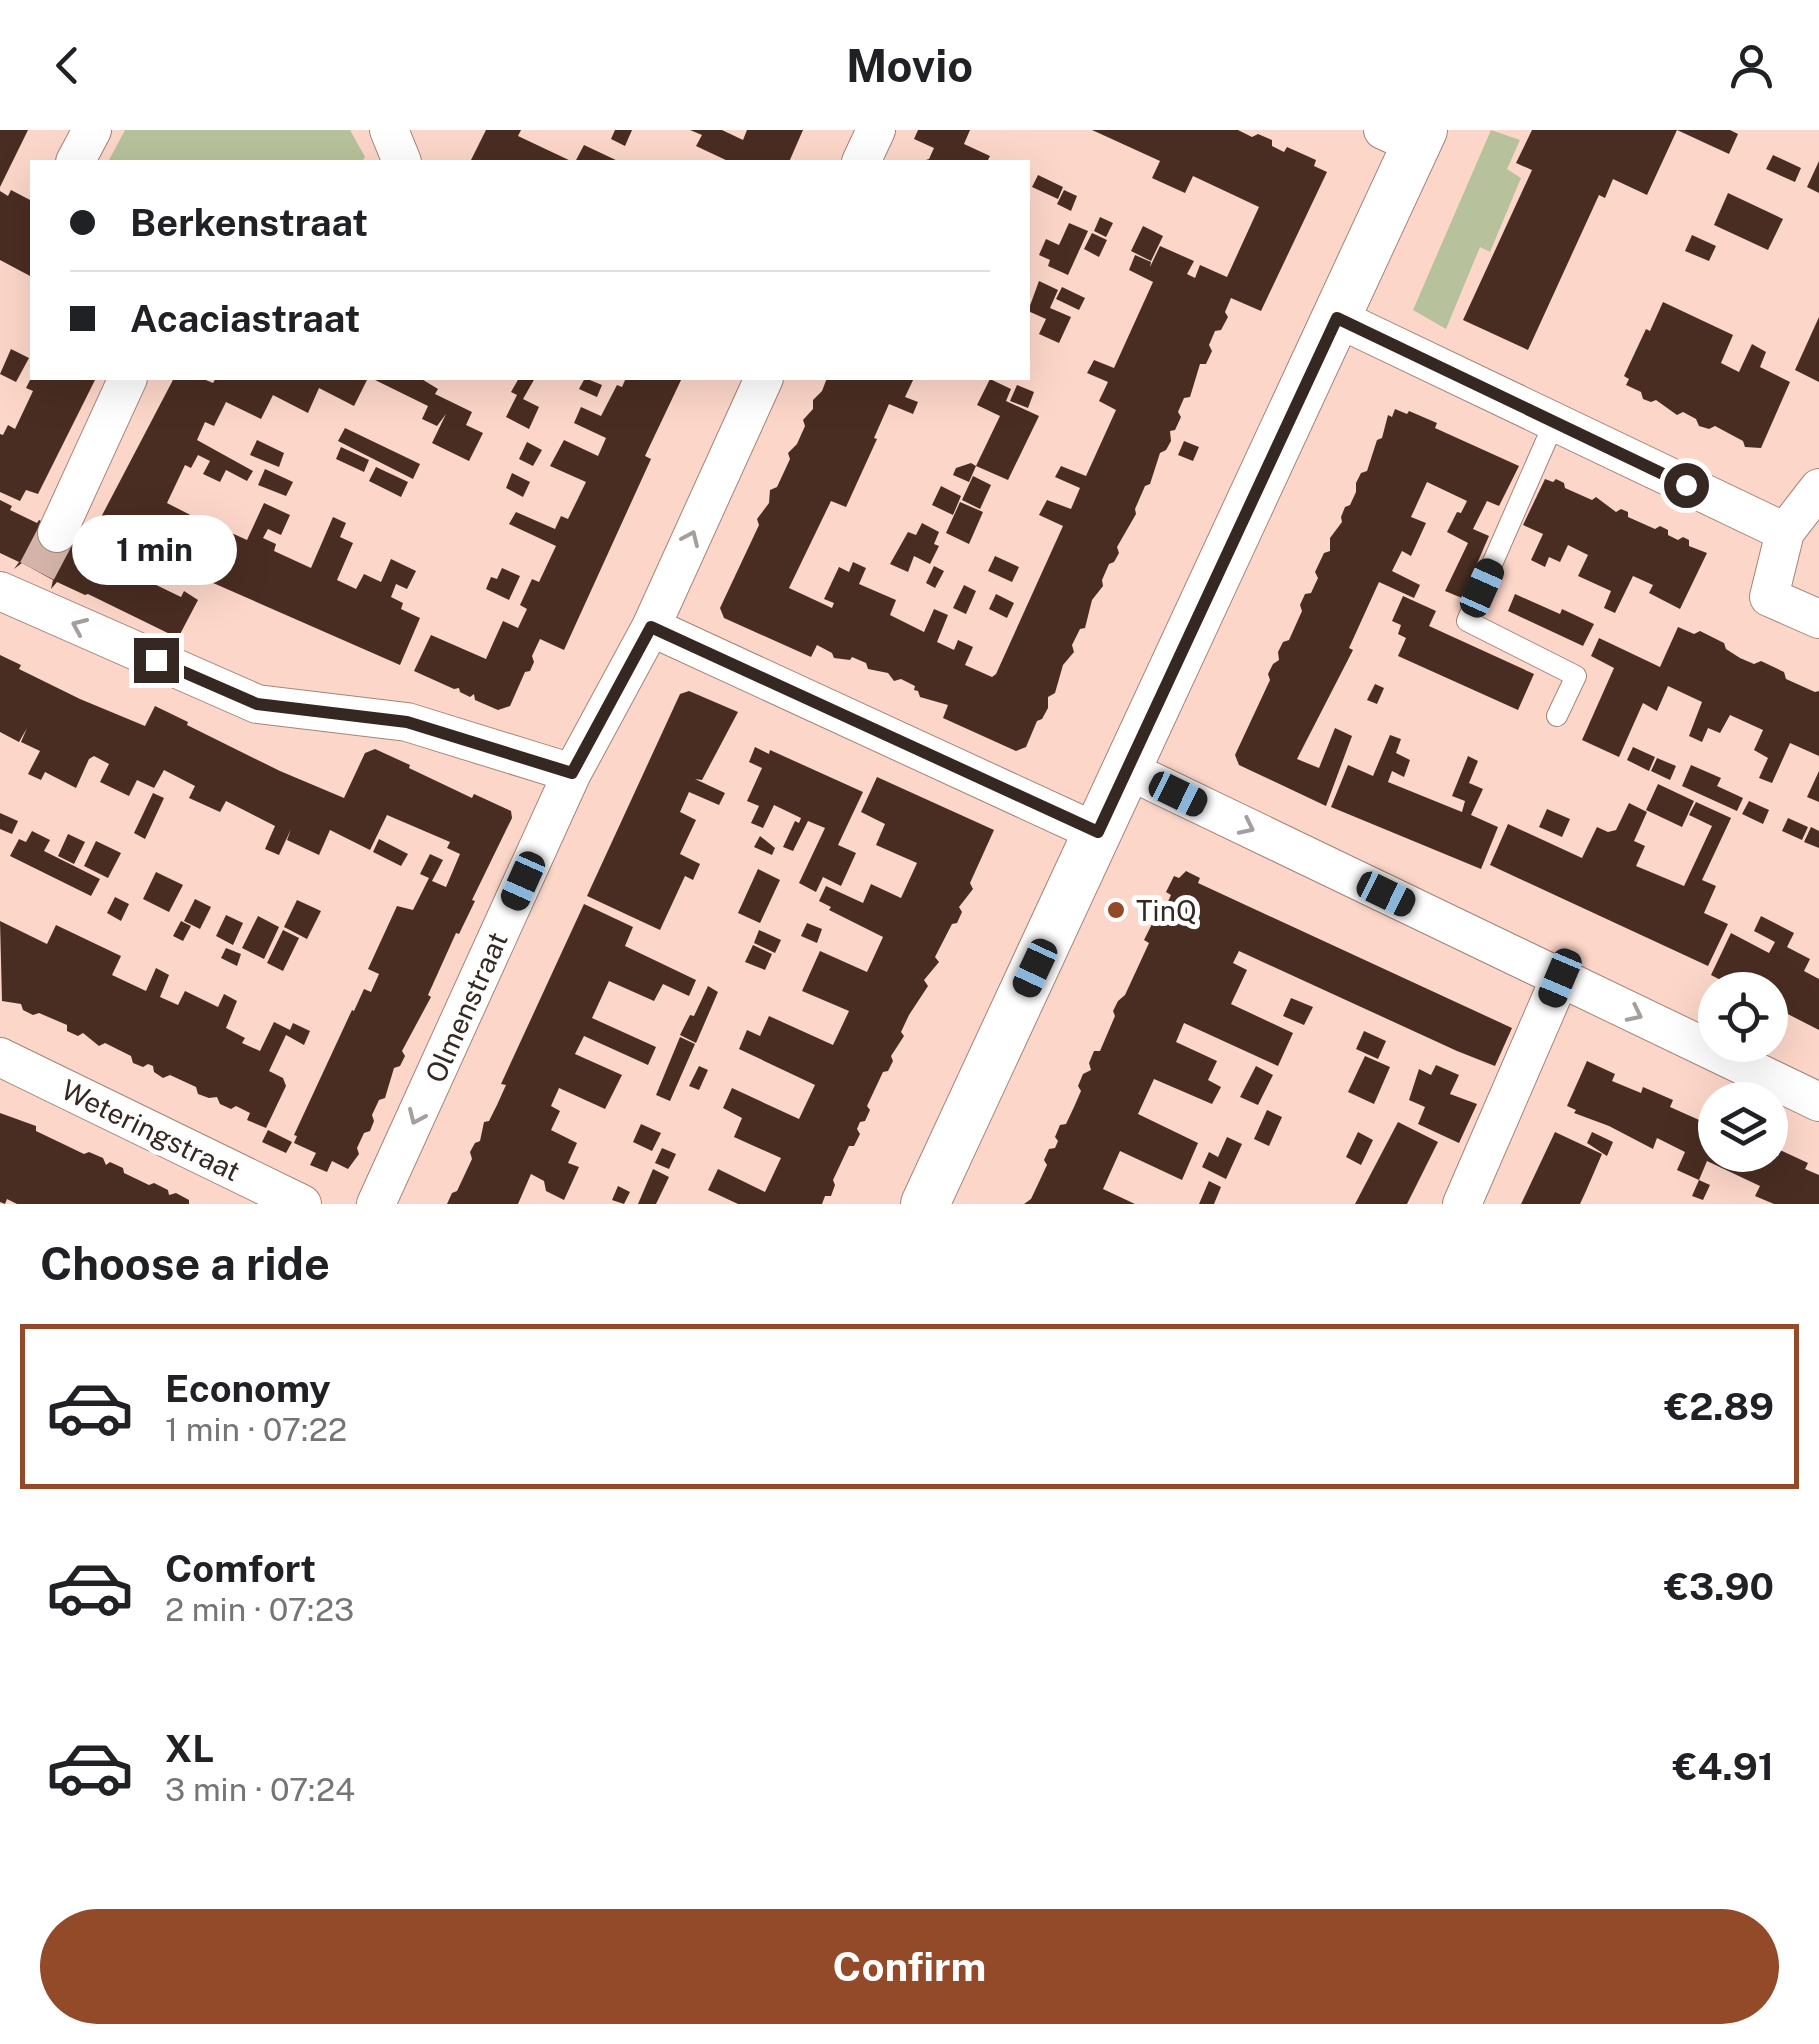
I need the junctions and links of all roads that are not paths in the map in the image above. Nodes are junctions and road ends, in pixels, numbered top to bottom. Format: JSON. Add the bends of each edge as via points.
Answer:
{"nodes":[{"id":1,"x":92,"y":130,"type":"edge"},
{"id":2,"x":389,"y":130,"type":"edge"},
{"id":3,"x":876,"y":130,"type":"edge"},
{"id":4,"x":1407,"y":135,"type":"edge"},
{"id":5,"x":77,"y":160,"type":"edge"},
{"id":6,"x":401,"y":160,"type":"edge"},
{"id":7,"x":863,"y":160,"type":"edge"},
{"id":8,"x":1337,"y":318,"type":"junction"},
{"id":9,"x":127,"y":380,"type":"edge"},
{"id":10,"x":763,"y":380,"type":"edge"},
{"id":11,"x":1554,"y":423,"type":"junction"},
{"id":12,"x":1819,"y":488,"type":"edge"},
{"id":13,"x":1786,"y":532,"type":"junction"},
{"id":14,"x":56,"y":533,"type":"tunnel mouth"},
{"id":15,"x":20,"y":588,"type":"edge"},
{"id":16,"x":1819,"y":619,"type":"edge"},
{"id":17,"x":651,"y":627,"type":"junction"},
{"id":18,"x":1558,"y":716,"type":"dead end"},
{"id":19,"x":1128,"y":770,"type":"junction"},
{"id":20,"x":572,"y":773,"type":"junction"},
{"id":21,"x":1098,"y":832,"type":"junction"},
{"id":22,"x":1560,"y":978,"type":"junction"},
{"id":23,"x":0,"y":1057,"type":"edge"},
{"id":24,"x":1819,"y":1102,"type":"edge"},
{"id":25,"x":302,"y":1204,"type":"edge"},
{"id":26,"x":376,"y":1204,"type":"edge"},
{"id":27,"x":925,"y":1204,"type":"edge"},
{"id":28,"x":1462,"y":1204,"type":"edge"}],
"edges":[{"from":1,"to":5,"type":"street"},
{"from":2,"to":6,"type":"street"},
{"from":3,"to":7,"type":"street"},
{"from":4,"to":8,"type":"street"},
{"from":8,"to":11,"type":"street"},
{"from":8,"to":19,"type":"street"},
{"from":9,"to":14,"type":"street"},
{"from":17,"to":10,"type":"street","name":"Olmenstraat","one_way":true},
{"from":11,"to":13,"type":"street"},
{"from":11,"to":18,"type":"lane","via":[[1467,620],[1576,676]]},
{"from":12,"to":13,"type":"street"},
{"from":13,"to":16,"type":"street","via":[[1770,597]]},
{"from":20,"to":15,"type":"street","one_way":true,"via":[[407,722],[257,704]]},
{"from":17,"to":20,"type":"street","name":"Olmenstraat"},
{"from":17,"to":21,"type":"street"},
{"from":19,"to":21,"type":"street"},
{"from":19,"to":22,"type":"street","one_way":true},
{"from":20,"to":26,"type":"street","name":"Olmenstraat","one_way":true},
{"from":21,"to":27,"type":"street"},
{"from":22,"to":24,"type":"street","one_way":true},
{"from":22,"to":28,"type":"street"},
{"from":23,"to":25,"type":"street","name":"Weteringstraat"}]}
